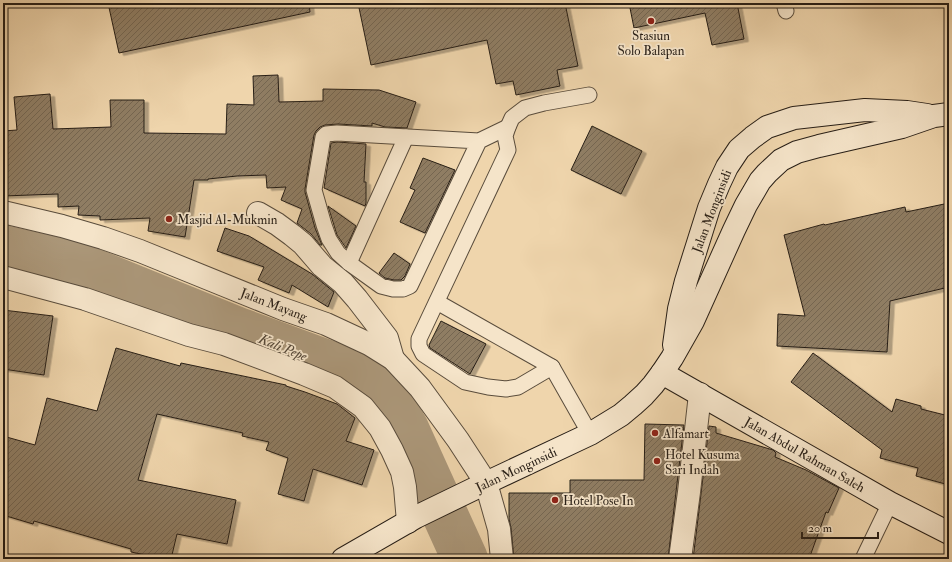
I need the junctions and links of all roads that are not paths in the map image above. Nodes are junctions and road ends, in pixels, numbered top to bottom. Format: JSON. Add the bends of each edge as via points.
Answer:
{"nodes":[{"id":1,"x":589,"y":94,"type":"dead end"},
{"id":2,"x":942,"y":115,"type":"edge"},
{"id":3,"x":508,"y":127,"type":"junction"},
{"id":4,"x":406,"y":137,"type":"junction"},
{"id":5,"x":479,"y":141,"type":"junction"},
{"id":6,"x":727,"y":167,"type":"junction"},
{"id":7,"x":760,"y":181,"type":"junction"},
{"id":8,"x":3,"y":212,"type":"edge"},
{"id":9,"x":258,"y":213,"type":"dead end"},
{"id":10,"x":349,"y":263,"type":"junction"},
{"id":11,"x":3,"y":277,"type":"edge"},
{"id":12,"x":437,"y":302,"type":"junction"},
{"id":13,"x":393,"y":359,"type":"junction"},
{"id":14,"x":667,"y":366,"type":"junction"},
{"id":15,"x":552,"y":367,"type":"junction"},
{"id":16,"x":700,"y":394,"type":"junction"},
{"id":17,"x":590,"y":434,"type":"junction"},
{"id":18,"x":479,"y":486,"type":"junction"},
{"id":19,"x":890,"y":503,"type":"junction"},
{"id":20,"x":412,"y":519,"type":"junction"},
{"id":21,"x":949,"y":534,"type":"edge"},
{"id":22,"x":353,"y":556,"type":"edge"},
{"id":23,"x":502,"y":559,"type":"edge"},
{"id":24,"x":680,"y":559,"type":"edge"},
{"id":25,"x":863,"y":559,"type":"edge"}],
"edges":[{"from":1,"to":3,"type":"lane","via":[[525,108],[512,118]]},
{"from":2,"to":6,"type":"street","name":"Jalan Monginsidi","via":[[865,110],[794,118],[767,127],[753,137],[739,150]]},
{"from":2,"to":7,"type":"street","name":"Jalan Monginsidi","via":[[797,152],[780,160]]},
{"from":3,"to":5,"type":"lane"},
{"from":3,"to":12,"type":"lane","via":[[505,136],[508,150]]},
{"from":4,"to":5,"type":"lane"},
{"from":4,"to":10,"type":"lane"},
{"from":4,"to":10,"type":"lane","via":[[337,133],[326,134],[323,137],[314,190],[329,239],[338,253]]},
{"from":5,"to":10,"type":"lane","via":[[410,286],[403,289],[381,286]]},
{"from":6,"to":7,"type":"street"},
{"from":6,"to":14,"type":"street","name":"Jalan Monginsidi","via":[[709,208],[686,280]]},
{"from":7,"to":14,"type":"street","name":"Jalan Monginsidi","via":[[734,230],[693,321]]},
{"from":8,"to":13,"type":"street","name":"Jalan Mayang","via":[[140,250],[326,324],[369,344]]},
{"from":9,"to":13,"type":"street","via":[[303,244],[322,266],[343,283],[387,338]]},
{"from":11,"to":20,"type":"street","via":[[84,299],[189,335],[224,344],[335,387],[363,407],[380,428],[402,472]]},
{"from":12,"to":15,"type":"lane"},
{"from":12,"to":15,"type":"lane","via":[[419,339],[419,346],[423,354],[465,382],[488,388],[518,387]]},
{"from":13,"to":18,"type":"street","name":"Jalan Mayang","via":[[420,388],[458,440]]},
{"from":14,"to":16,"type":"street","name":"Jalan Abdul Rahman Saleh"},
{"from":14,"to":17,"type":"street","name":"Jalan Monginsidi","via":[[633,405]]},
{"from":15,"to":17,"type":"lane"},
{"from":16,"to":19,"type":"street","name":"Jalan Abdul Rahman Saleh"},
{"from":16,"to":24,"type":"street"},
{"from":17,"to":18,"type":"street","name":"Jalan Monginsidi"},
{"from":18,"to":20,"type":"street","name":"Jalan Monginsidi"},
{"from":18,"to":23,"type":"street","name":"Jalan Mayang","via":[[499,530]]},
{"from":19,"to":21,"type":"street","name":"Jalan Abdul Rahman Saleh"},
{"from":19,"to":25,"type":"lane"},
{"from":20,"to":22,"type":"street","name":"Jalan Monginsidi"}]}
